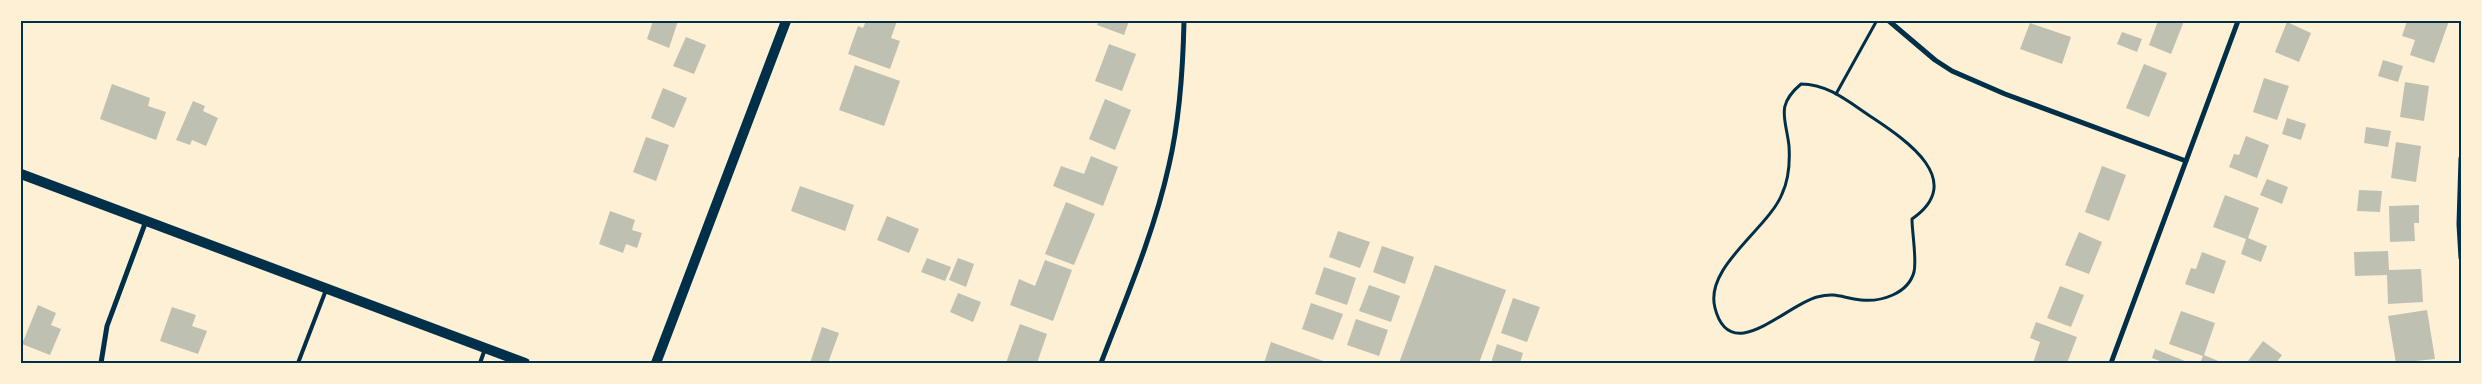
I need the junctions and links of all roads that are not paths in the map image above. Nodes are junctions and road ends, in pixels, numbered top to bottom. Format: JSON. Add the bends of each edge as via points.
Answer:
{"nodes":[{"id":1,"x":786,"y":21,"type":"edge"},
{"id":2,"x":1184,"y":21,"type":"edge"},
{"id":3,"x":1889,"y":21,"type":"edge"},
{"id":4,"x":2238,"y":21,"type":"edge"},
{"id":5,"x":1895,"y":23,"type":"edge"},
{"id":6,"x":2461,"y":158,"type":"edge"},
{"id":7,"x":2186,"y":161,"type":"junction"},
{"id":8,"x":21,"y":174,"type":"edge"},
{"id":9,"x":146,"y":221,"type":"junction"},
{"id":10,"x":2461,"y":258,"type":"edge"},
{"id":11,"x":327,"y":288,"type":"junction"},
{"id":12,"x":485,"y":349,"type":"junction"},
{"id":13,"x":100,"y":363,"type":"edge"},
{"id":14,"x":298,"y":363,"type":"edge"},
{"id":15,"x":480,"y":363,"type":"edge"},
{"id":16,"x":525,"y":363,"type":"edge"},
{"id":17,"x":656,"y":363,"type":"edge"},
{"id":18,"x":1101,"y":363,"type":"edge"},
{"id":19,"x":2112,"y":363,"type":"edge"}],
"edges":[{"from":1,"to":17,"type":"main road"},
{"from":2,"to":18,"type":"street","via":[[1183,75],[1169,165],[1139,264]]},
{"from":3,"to":5,"type":"street"},
{"from":4,"to":7,"type":"street"},
{"from":5,"to":7,"type":"street","via":[[1935,60],[1952,71]]},
{"from":6,"to":10,"type":"street"},
{"from":7,"to":19,"type":"street"},
{"from":8,"to":9,"type":"main road"},
{"from":9,"to":11,"type":"main road"},
{"from":9,"to":13,"type":"street","via":[[107,326]]},
{"from":11,"to":12,"type":"main road"},
{"from":11,"to":14,"type":"lane"},
{"from":12,"to":15,"type":"lane"},
{"from":12,"to":16,"type":"main road"}]}
